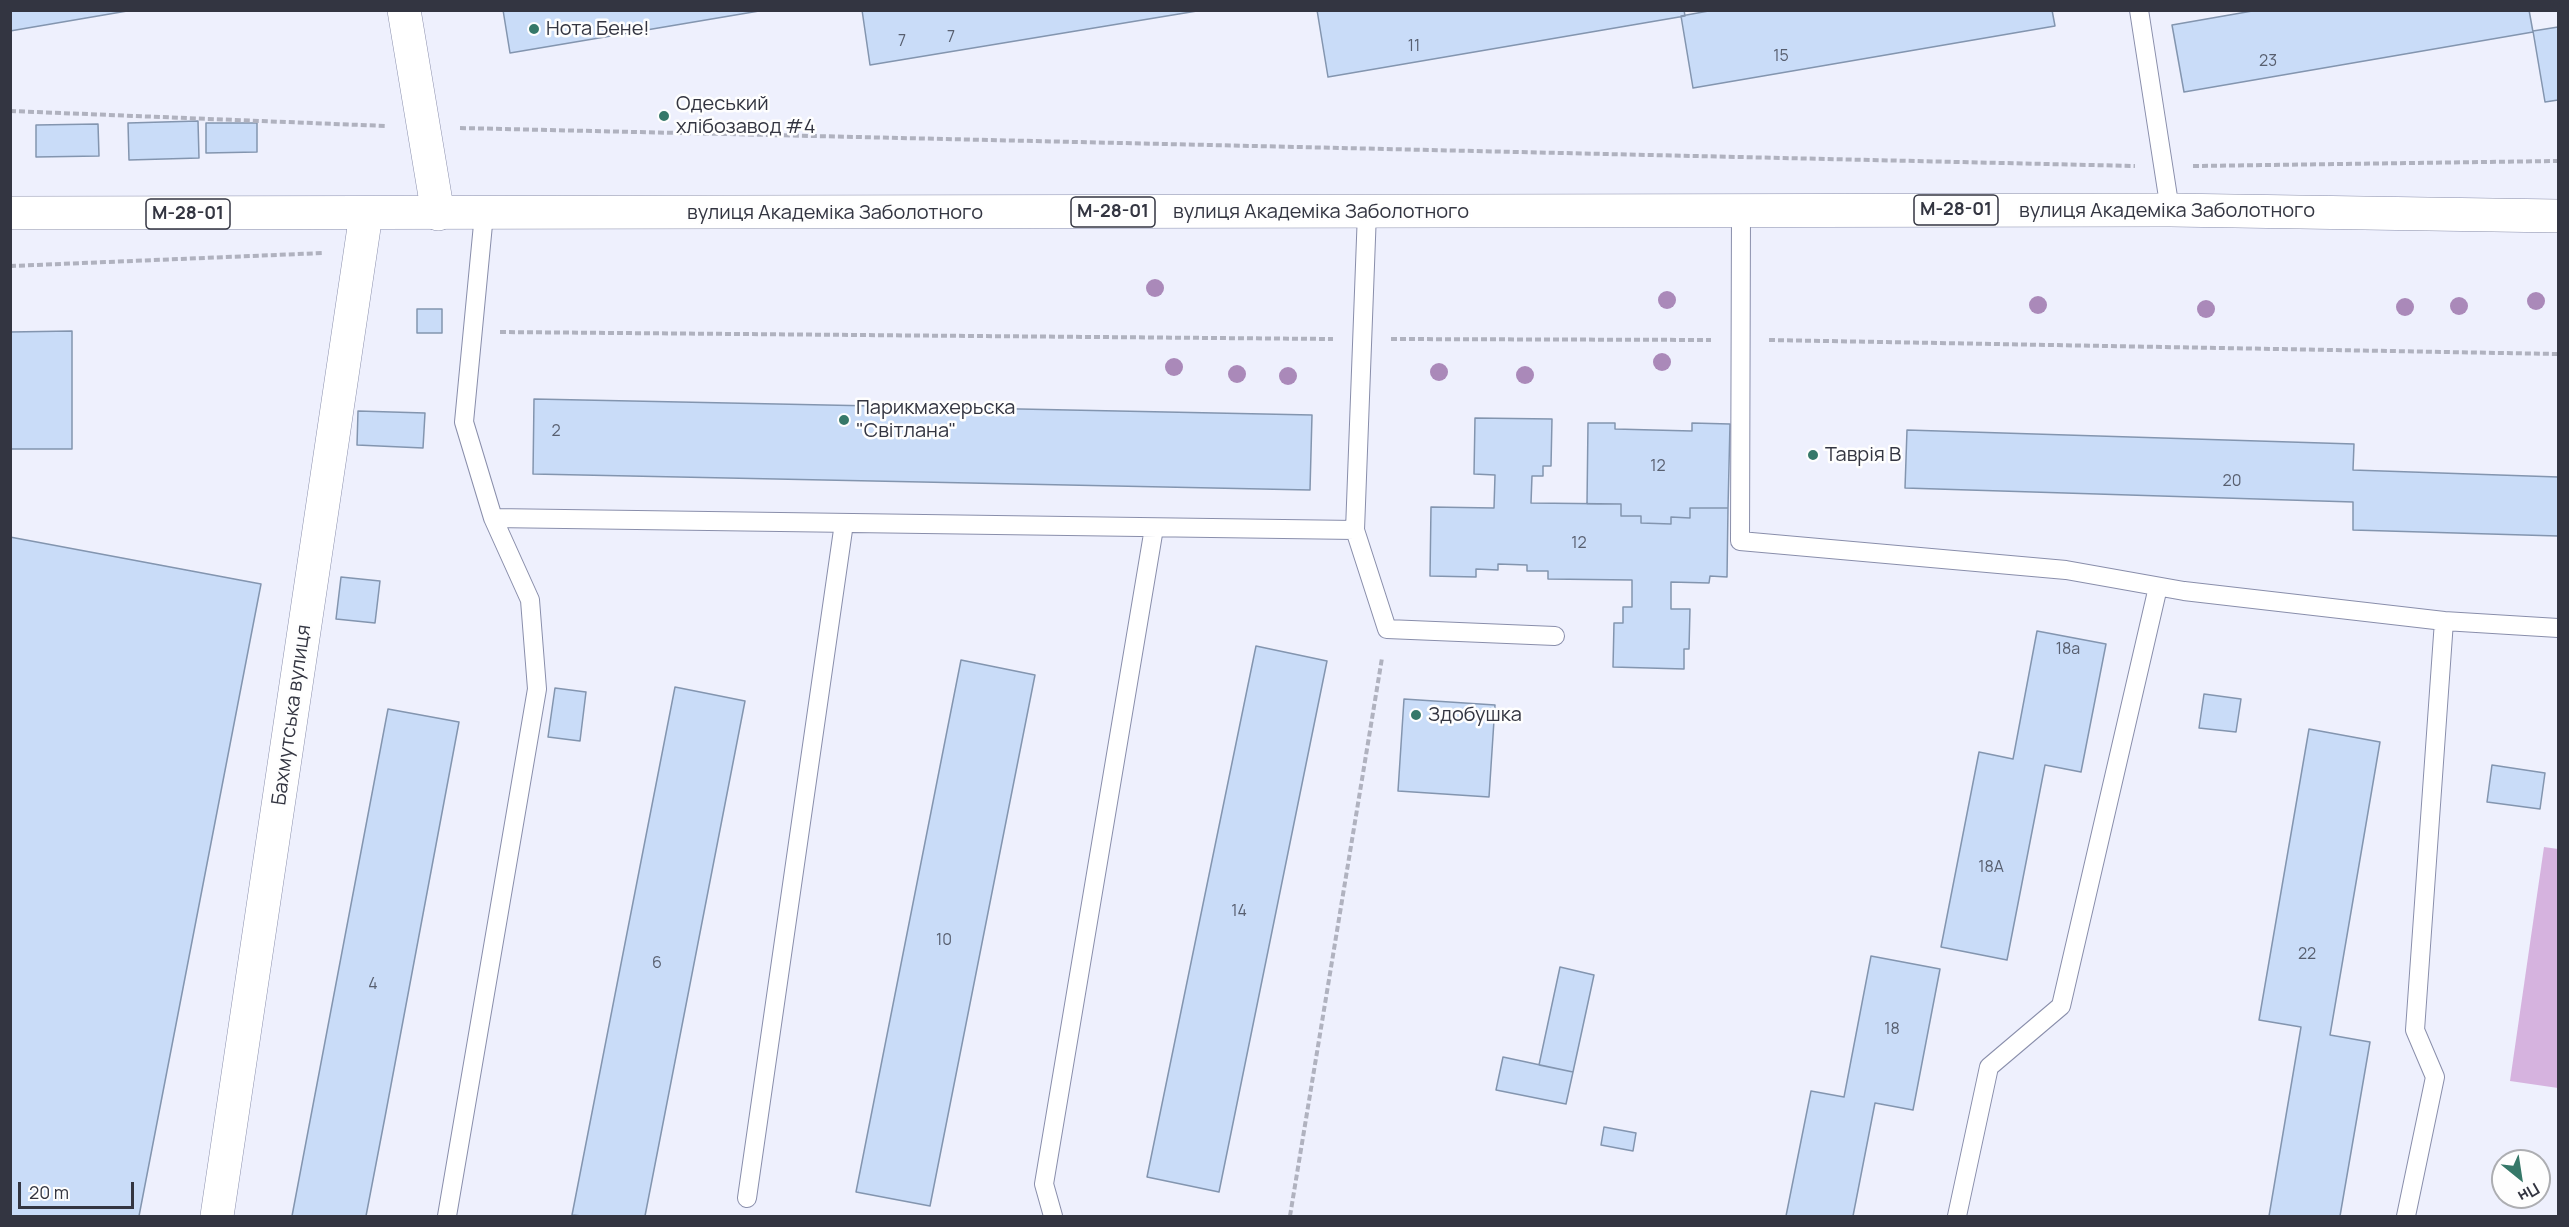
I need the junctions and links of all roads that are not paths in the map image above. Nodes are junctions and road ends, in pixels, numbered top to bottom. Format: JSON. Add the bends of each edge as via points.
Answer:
{"nodes":[{"id":1,"x":404,"y":10,"type":"edge"},
{"id":2,"x":2139,"y":10,"type":"edge"},
{"id":3,"x":2170,"y":210,"type":"junction"},
{"id":4,"x":1741,"y":211,"type":"junction"},
{"id":5,"x":1367,"y":212,"type":"junction"},
{"id":6,"x":10,"y":213,"type":"edge"},
{"id":7,"x":366,"y":214,"type":"junction"},
{"id":8,"x":438,"y":214,"type":"junction"},
{"id":9,"x":484,"y":214,"type":"junction"},
{"id":10,"x":2559,"y":216,"type":"edge"},
{"id":11,"x":493,"y":518,"type":"junction"},
{"id":12,"x":844,"y":523,"type":"junction"},
{"id":13,"x":1154,"y":528,"type":"junction"},
{"id":14,"x":1355,"y":530,"type":"junction"},
{"id":15,"x":2158,"y":587,"type":"junction"},
{"id":16,"x":2444,"y":621,"type":"junction"},
{"id":17,"x":2559,"y":628,"type":"edge"},
{"id":18,"x":1555,"y":636,"type":"dead end"},
{"id":19,"x":747,"y":1198,"type":"dead end"},
{"id":20,"x":217,"y":1216,"type":"edge"},
{"id":21,"x":447,"y":1216,"type":"edge"},
{"id":22,"x":1053,"y":1216,"type":"edge"},
{"id":23,"x":1957,"y":1216,"type":"edge"},
{"id":24,"x":2406,"y":1216,"type":"edge"}],
"edges":[{"from":1,"to":8,"type":"main road"},
{"from":2,"to":3,"type":"lane"},
{"from":3,"to":4,"type":"main road","name":"вулиця Академіка Заболотного","number":"М-28-01"},
{"from":3,"to":10,"type":"main road","name":"вулиця Академіка Заболотного","number":"М-28-01"},
{"from":4,"to":5,"type":"main road","name":"вулиця Академіка Заболотного","number":"М-28-01"},
{"from":4,"to":15,"type":"lane","via":[[1740,541],[2066,570]]},
{"from":5,"to":9,"type":"main road","name":"вулиця Академіка Заболотного","number":"М-28-01"},
{"from":5,"to":14,"type":"lane"},
{"from":6,"to":7,"type":"main road","name":"вулиця Академіка Заболотного","number":"М-28-01"},
{"from":7,"to":8,"type":"main road","name":"вулиця Академіка Заболотного","number":"М-28-01"},
{"from":7,"to":20,"type":"main road","name":"Бахмутська вулиця"},
{"from":8,"to":9,"type":"main road","name":"вулиця Академіка Заболотного","number":"М-28-01"},
{"from":9,"to":11,"type":"lane","via":[[464,422]]},
{"from":11,"to":12,"type":"lane"},
{"from":11,"to":21,"type":"lane","via":[[530,600],[537,689]]},
{"from":12,"to":13,"type":"lane"},
{"from":12,"to":19,"type":"lane"},
{"from":13,"to":14,"type":"lane"},
{"from":13,"to":22,"type":"lane","via":[[1044,1184]]},
{"from":14,"to":18,"type":"lane","via":[[1387,629]]},
{"from":15,"to":16,"type":"lane"},
{"from":15,"to":23,"type":"lane","via":[[2061,1006],[1989,1067]]},
{"from":16,"to":17,"type":"lane"},
{"from":16,"to":24,"type":"lane","via":[[2415,1030],[2435,1077]]}]}
